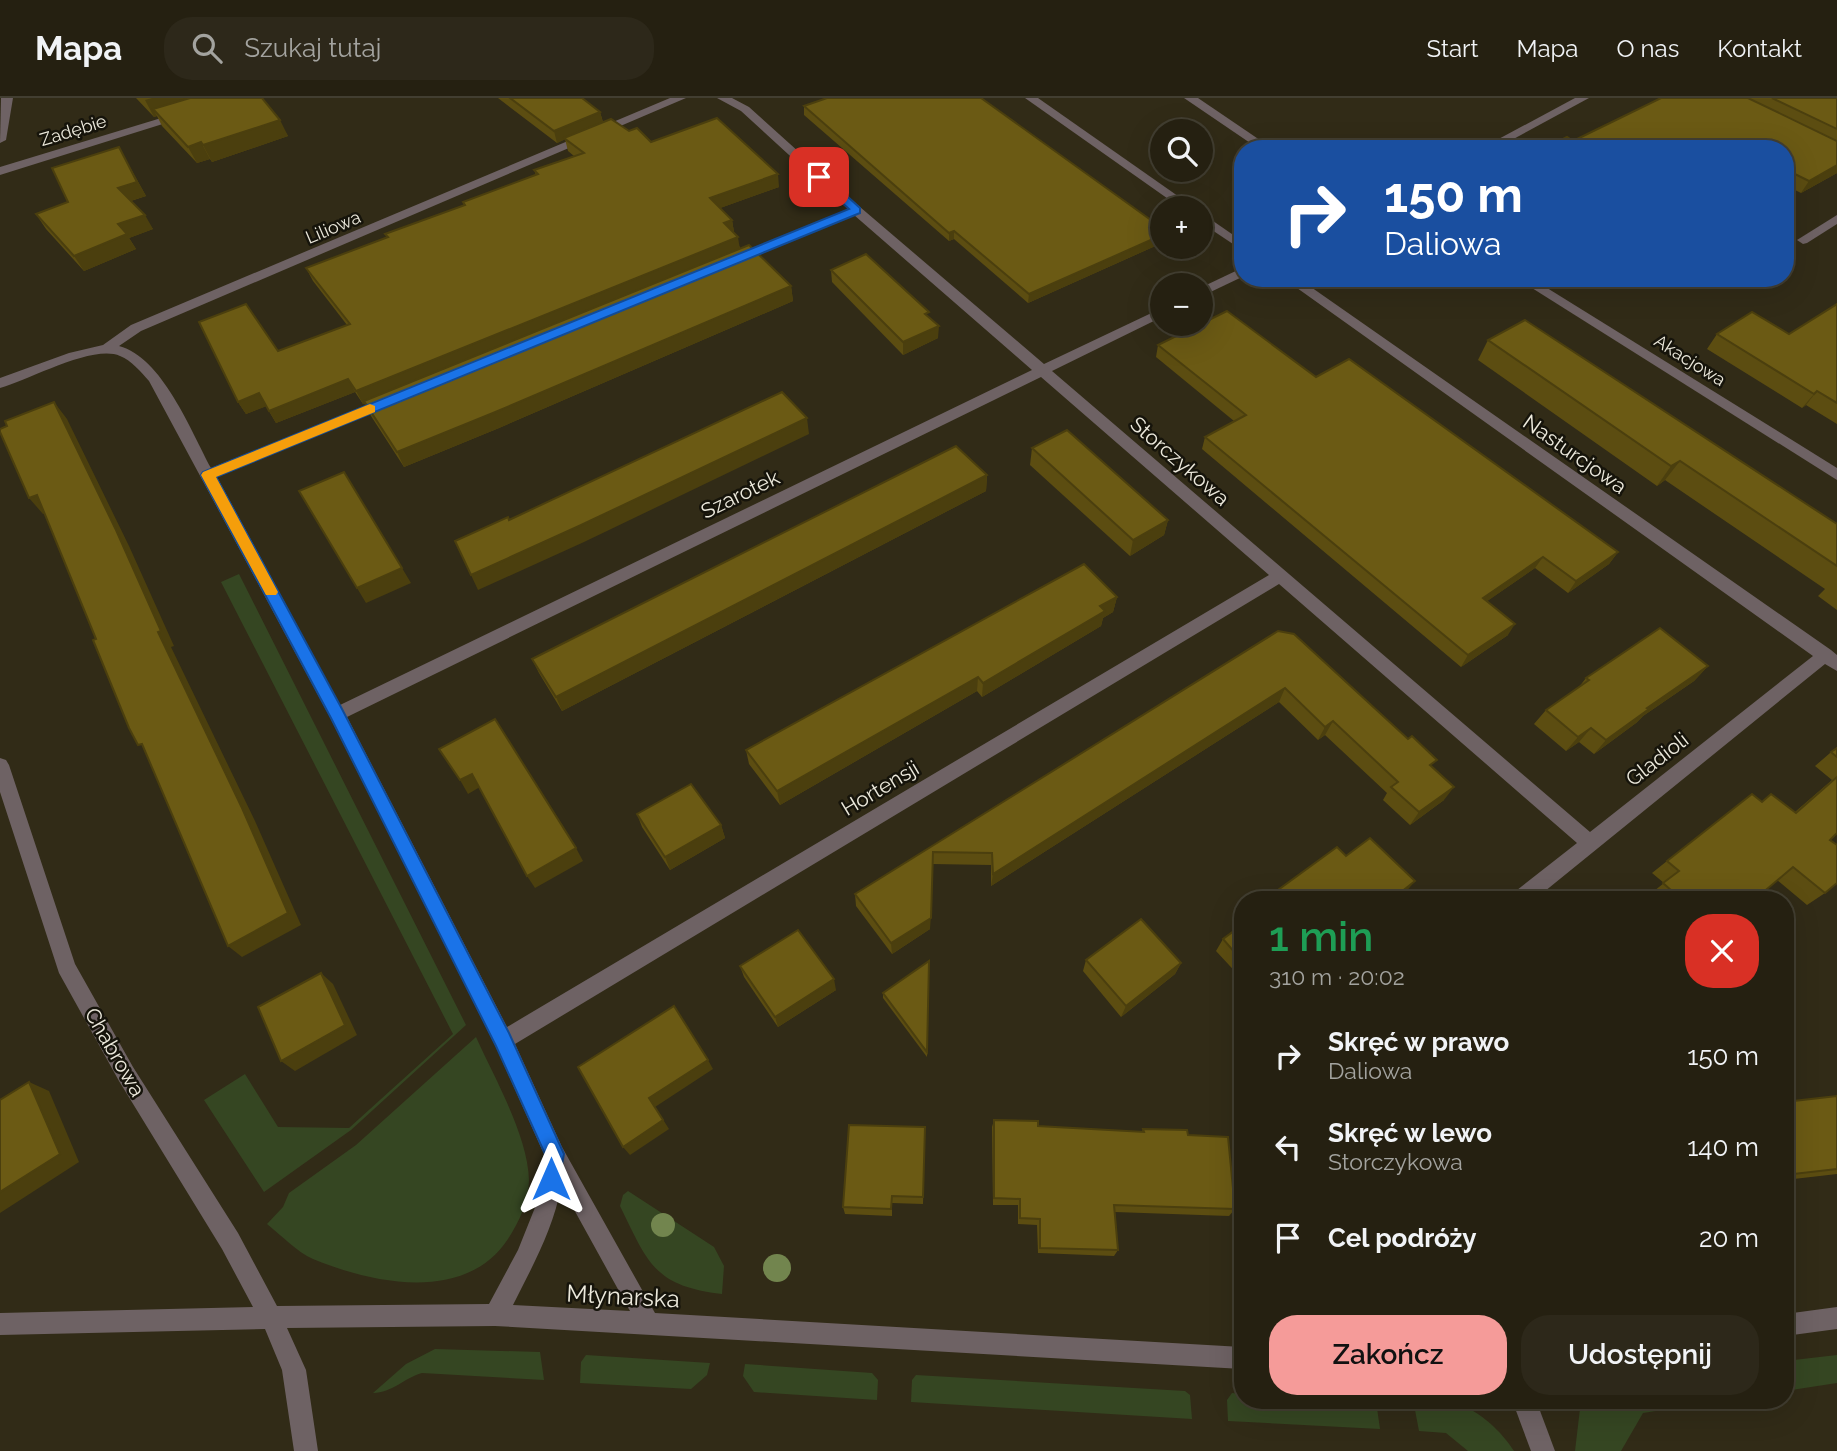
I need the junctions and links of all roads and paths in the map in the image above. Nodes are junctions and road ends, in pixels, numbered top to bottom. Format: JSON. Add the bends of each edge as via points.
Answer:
{"nodes":[{"id":1,"x":6,"y":98,"type":"edge"},
{"id":2,"x":680,"y":98,"type":"edge"},
{"id":3,"x":723,"y":98,"type":"edge"},
{"id":4,"x":1031,"y":98,"type":"edge"},
{"id":5,"x":1190,"y":98,"type":"edge"},
{"id":6,"x":1583,"y":98,"type":"edge"},
{"id":7,"x":197,"y":110,"type":"edge"},
{"id":8,"x":0,"y":140,"type":"edge"},
{"id":9,"x":1253,"y":140,"type":"edge"},
{"id":10,"x":1503,"y":140,"type":"edge"},
{"id":11,"x":0,"y":169,"type":"edge"},
{"id":12,"x":1172,"y":196,"type":"edge"},
{"id":13,"x":856,"y":210,"type":"junction"},
{"id":14,"x":1837,"y":219,"type":"edge"},
{"id":15,"x":1213,"y":225,"type":"edge"},
{"id":16,"x":1234,"y":240,"type":"edge"},
{"id":17,"x":1803,"y":240,"type":"dead end"},
{"id":18,"x":713,"y":269,"type":"edge"},
{"id":19,"x":1234,"y":276,"type":"edge"},
{"id":20,"x":1213,"y":286,"type":"edge"},
{"id":21,"x":1302,"y":287,"type":"edge"},
{"id":22,"x":1536,"y":287,"type":"edge"},
{"id":23,"x":1150,"y":318,"type":"edge"},
{"id":24,"x":107,"y":348,"type":"junction"},
{"id":25,"x":1042,"y":371,"type":"junction"},
{"id":26,"x":0,"y":383,"type":"edge"},
{"id":27,"x":402,"y":396,"type":"edge"},
{"id":28,"x":208,"y":475,"type":"junction"},
{"id":29,"x":1837,"y":475,"type":"edge"},
{"id":30,"x":1280,"y":576,"type":"junction"},
{"id":31,"x":1831,"y":660,"type":"edge"},
{"id":32,"x":337,"y":714,"type":"junction"},
{"id":33,"x":0,"y":765,"type":"edge"},
{"id":34,"x":1589,"y":842,"type":"junction"},
{"id":35,"x":1530,"y":891,"type":"edge"},
{"id":36,"x":503,"y":1040,"type":"junction"},
{"id":37,"x":555,"y":1154,"type":"junction"},
{"id":38,"x":495,"y":1315,"type":"junction"},
{"id":39,"x":1837,"y":1318,"type":"edge"},
{"id":40,"x":272,"y":1319,"type":"junction"},
{"id":41,"x":0,"y":1324,"type":"edge"},
{"id":42,"x":649,"y":1324,"type":"junction"},
{"id":43,"x":1794,"y":1324,"type":"edge"},
{"id":44,"x":1234,"y":1358,"type":"edge"},
{"id":45,"x":1527,"y":1409,"type":"edge"},
{"id":46,"x":306,"y":1451,"type":"edge"},
{"id":47,"x":1543,"y":1451,"type":"edge"}],
"edges":[{"from":1,"to":8,"type":"street"},
{"from":2,"to":24,"type":"street","name":"Liliowa","via":[[136,328]]},
{"from":3,"to":13,"type":"street","name":"Storczykowa","via":[[745,109]]},
{"from":4,"to":12,"type":"street"},
{"from":5,"to":9,"type":"street"},
{"from":6,"to":10,"type":"street"},
{"from":7,"to":11,"type":"street","name":"Zadębie"},
{"from":13,"to":18,"type":"street"},
{"from":13,"to":25,"type":"street","name":"Storczykowa"},
{"from":14,"to":17,"type":"street"},
{"from":15,"to":16,"type":"street"},
{"from":19,"to":20,"type":"street"},
{"from":21,"to":31,"type":"street","name":"Nasturcjowa"},
{"from":22,"to":29,"type":"street","name":"Akacjowa"},
{"from":23,"to":25,"type":"street","name":"Szarotek"},
{"from":24,"to":26,"type":"street","name":"Liliowa"},
{"from":24,"to":28,"type":"street","via":[[140,362],[154,378]]},
{"from":25,"to":30,"type":"street","name":"Storczykowa"},
{"from":25,"to":32,"type":"street","name":"Szarotek"},
{"from":27,"to":28,"type":"street"},
{"from":28,"to":32,"type":"street"},
{"from":30,"to":34,"type":"street","name":"Storczykowa"},
{"from":30,"to":36,"type":"street","name":"Hortensji"},
{"from":31,"to":34,"type":"street","name":"Gladioli"},
{"from":32,"to":36,"type":"street"},
{"from":33,"to":40,"type":"street","name":"Chabrowa","via":[[66,967]]},
{"from":34,"to":35,"type":"street","name":"Gladioli"},
{"from":36,"to":37,"type":"street"},
{"from":37,"to":38,"type":"street","via":[[547,1205]]},
{"from":37,"to":42,"type":"street"},
{"from":38,"to":40,"type":"street","name":"Młynarska","via":[[388,1312]]},
{"from":38,"to":42,"type":"street","name":"Młynarska"},
{"from":39,"to":43,"type":"street"},
{"from":40,"to":41,"type":"street","name":"Młynarska"},
{"from":40,"to":46,"type":"street","name":"Chabrowa","via":[[294,1370]]},
{"from":42,"to":44,"type":"street","name":"Młynarska"},
{"from":45,"to":47,"type":"street"}]}
